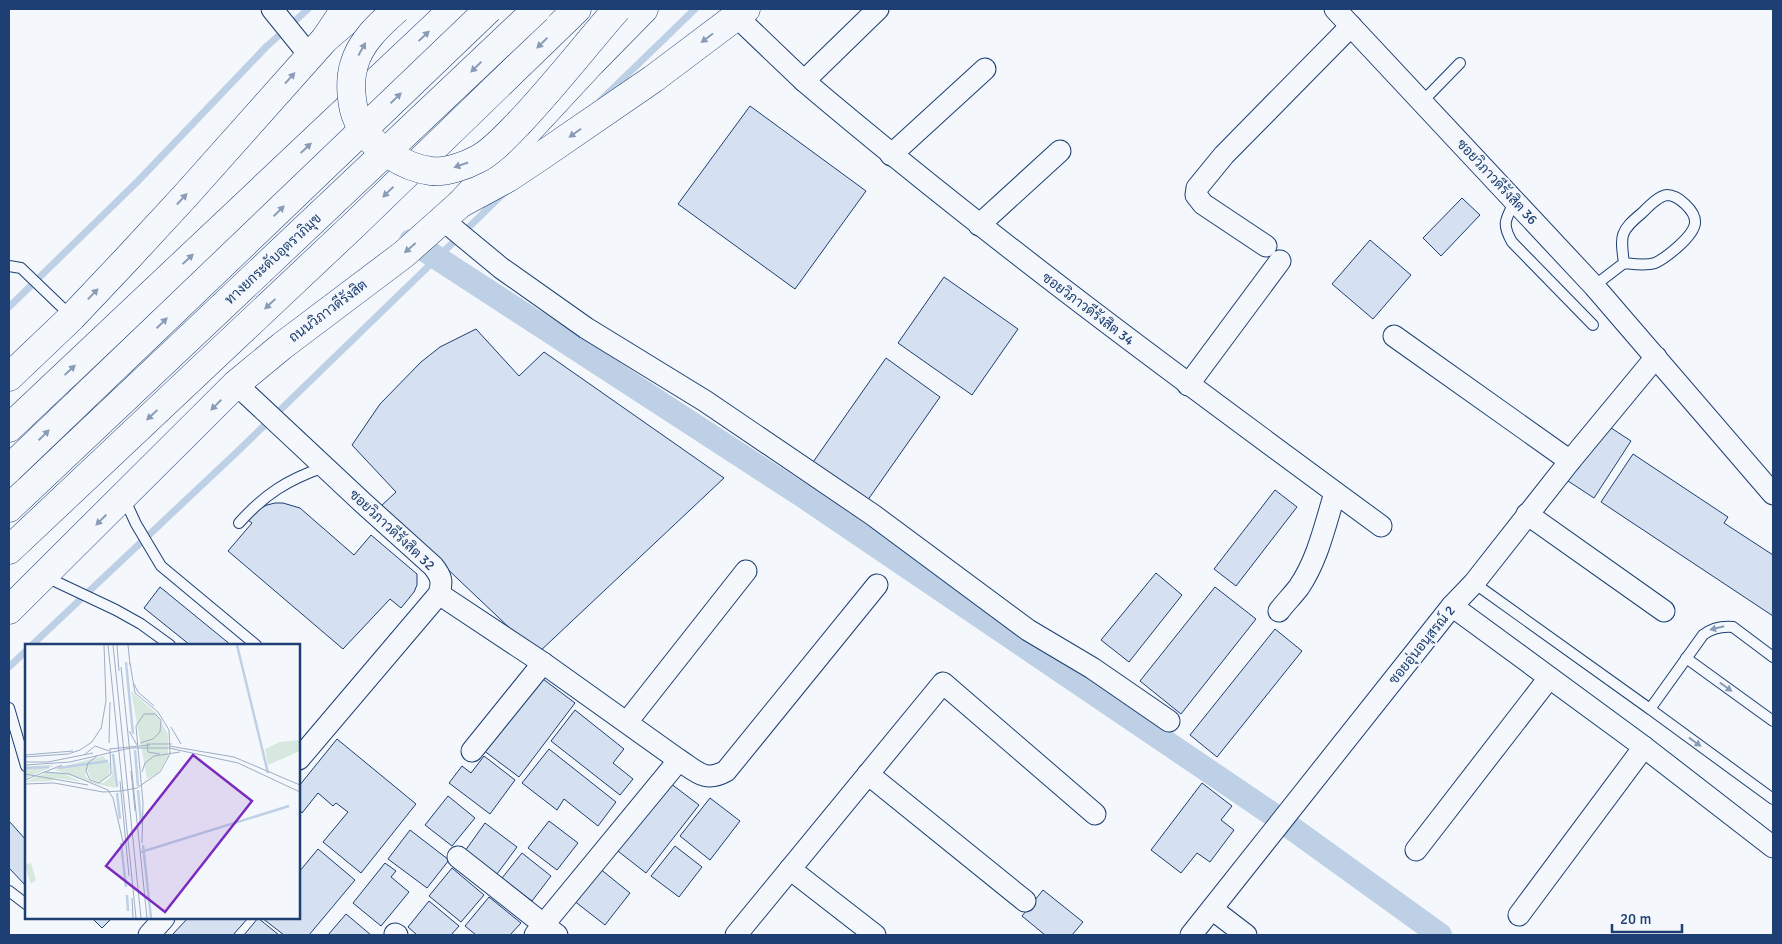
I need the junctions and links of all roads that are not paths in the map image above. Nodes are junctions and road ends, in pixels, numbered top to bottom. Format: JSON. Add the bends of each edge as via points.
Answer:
{"nodes":[{"id":1,"x":345,"y":9,"type":"edge"},
{"id":2,"x":360,"y":9,"type":"edge"},
{"id":3,"x":397,"y":9,"type":"edge"},
{"id":4,"x":453,"y":9,"type":"edge"},
{"id":5,"x":489,"y":9,"type":"edge"},
{"id":6,"x":537,"y":9,"type":"edge"},
{"id":7,"x":577,"y":9,"type":"edge"},
{"id":8,"x":617,"y":9,"type":"edge"},
{"id":9,"x":644,"y":9,"type":"edge"},
{"id":10,"x":878,"y":9,"type":"edge"},
{"id":11,"x":1335,"y":9,"type":"edge"},
{"id":12,"x":741,"y":12,"type":"edge"},
{"id":13,"x":276,"y":14,"type":"edge"},
{"id":14,"x":1351,"y":26,"type":"junction"},
{"id":15,"x":309,"y":44,"type":"junction"},
{"id":16,"x":1460,"y":63,"type":"dead end"},
{"id":17,"x":985,"y":69,"type":"dead end"},
{"id":18,"x":804,"y":81,"type":"junction"},
{"id":19,"x":1422,"y":102,"type":"junction"},
{"id":20,"x":1060,"y":151,"type":"dead end"},
{"id":21,"x":891,"y":155,"type":"junction"},
{"id":22,"x":1515,"y":201,"type":"junction"},
{"id":23,"x":451,"y":212,"type":"junction"},
{"id":24,"x":979,"y":225,"type":"junction"},
{"id":25,"x":1624,"y":263,"type":"junction"},
{"id":26,"x":9,"y":266,"type":"edge"},
{"id":27,"x":1594,"y":286,"type":"junction"},
{"id":28,"x":72,"y":317,"type":"junction"},
{"id":29,"x":1593,"y":326,"type":"dead end"},
{"id":30,"x":1394,"y":336,"type":"dead end"},
{"id":31,"x":1656,"y":357,"type":"junction"},
{"id":32,"x":9,"y":377,"type":"edge"},
{"id":33,"x":236,"y":384,"type":"junction"},
{"id":34,"x":1188,"y":385,"type":"junction"},
{"id":35,"x":9,"y":428,"type":"edge"},
{"id":36,"x":1570,"y":461,"type":"junction"},
{"id":37,"x":324,"y":467,"type":"junction"},
{"id":38,"x":9,"y":469,"type":"edge"},
{"id":39,"x":35,"y":483,"type":"junction"},
{"id":40,"x":1335,"y":493,"type":"junction"},
{"id":41,"x":1773,"y":494,"type":"edge"},
{"id":42,"x":124,"y":498,"type":"junction"},
{"id":43,"x":9,"y":508,"type":"edge"},
{"id":44,"x":1527,"y":514,"type":"junction"},
{"id":45,"x":9,"y":516,"type":"edge"},
{"id":46,"x":239,"y":523,"type":"dead end"},
{"id":47,"x":1381,"y":526,"type":"dead end"},
{"id":48,"x":9,"y":550,"type":"edge"},
{"id":49,"x":746,"y":571,"type":"dead end"},
{"id":50,"x":44,"y":576,"type":"junction"},
{"id":51,"x":1474,"y":583,"type":"junction"},
{"id":52,"x":877,"y":584,"type":"dead end"},
{"id":53,"x":439,"y":594,"type":"junction"},
{"id":54,"x":1452,"y":606,"type":"junction"},
{"id":55,"x":9,"y":610,"type":"edge"},
{"id":56,"x":1279,"y":611,"type":"dead end"},
{"id":57,"x":1664,"y":611,"type":"dead end"},
{"id":58,"x":169,"y":644,"type":"edge"},
{"id":59,"x":255,"y":644,"type":"edge"},
{"id":60,"x":1773,"y":657,"type":"edge"},
{"id":61,"x":1686,"y":658,"type":"junction"},
{"id":62,"x":543,"y":664,"type":"junction"},
{"id":63,"x":1549,"y":678,"type":"junction"},
{"id":64,"x":9,"y":708,"type":"edge"},
{"id":65,"x":1650,"y":708,"type":"junction"},
{"id":66,"x":1169,"y":721,"type":"dead end"},
{"id":67,"x":1773,"y":721,"type":"edge"},
{"id":68,"x":627,"y":722,"type":"junction"},
{"id":69,"x":1644,"y":747,"type":"junction"},
{"id":70,"x":472,"y":751,"type":"dead end"},
{"id":71,"x":300,"y":758,"type":"edge"},
{"id":72,"x":678,"y":760,"type":"junction"},
{"id":73,"x":25,"y":763,"type":"edge"},
{"id":74,"x":868,"y":774,"type":"junction"},
{"id":75,"x":1773,"y":799,"type":"edge"},
{"id":76,"x":1095,"y":814,"type":"dead end"},
{"id":77,"x":1773,"y":847,"type":"edge"},
{"id":78,"x":1416,"y":850,"type":"dead end"},
{"id":79,"x":458,"y":858,"type":"dead end"},
{"id":80,"x":790,"y":869,"type":"junction"},
{"id":81,"x":9,"y":891,"type":"edge"},
{"id":82,"x":1024,"y":901,"type":"dead end"},
{"id":83,"x":25,"y":903,"type":"edge"},
{"id":84,"x":1212,"y":909,"type":"junction"},
{"id":85,"x":1518,"y":915,"type":"dead end"},
{"id":86,"x":163,"y":919,"type":"edge"},
{"id":87,"x":545,"y":932,"type":"edge"},
{"id":88,"x":149,"y":935,"type":"edge"},
{"id":89,"x":736,"y":935,"type":"edge"},
{"id":90,"x":875,"y":935,"type":"edge"},
{"id":91,"x":1191,"y":935,"type":"edge"},
{"id":92,"x":1246,"y":935,"type":"edge"}],
"edges":[{"from":1,"to":15,"type":"main road"},
{"from":2,"to":15,"type":"main road"},
{"from":8,"to":3,"type":"main road","one_way":true,"bridge":true,"via":[[506,136],[479,159],[456,168],[432,171],[411,167],[378,148],[358,121],[351,92],[354,65],[364,44]]},
{"from":35,"to":4,"type":"main road","one_way":true},
{"from":38,"to":5,"type":"main road","one_way":true,"bridge":true},
{"from":6,"to":39,"type":"main road","name":"ทางยกระดับอุตราภิมุข","one_way":true,"bridge":true},
{"from":7,"to":48,"type":"main road","one_way":true,"via":[[354,225]]},
{"from":9,"to":23,"type":"main road","name":"ถนนวิภาวดีรังสิต"},
{"from":10,"to":18,"type":"street"},
{"from":11,"to":14,"type":"street","name":"ซอยวิภาวดีรังสิต 36"},
{"from":12,"to":18,"type":"street","name":"ซอยวิภาวดีรังสิต 34"},
{"from":12,"to":23,"type":"main road","one_way":true,"via":[[653,79],[508,178]]},
{"from":13,"to":15,"type":"street"},
{"from":14,"to":19,"type":"street","name":"ซอยวิภาวดีรังสิต 36"},
{"from":14,"to":34,"type":"street","via":[[1224,155],[1197,188],[1196,195],[1203,204],[1273,254]]},
{"from":28,"to":15,"type":"main road","one_way":true,"via":[[186,196]]},
{"from":16,"to":19,"type":"lane"},
{"from":17,"to":21,"type":"street"},
{"from":18,"to":21,"type":"street","name":"ซอยวิภาวดีรังสิต 34"},
{"from":19,"to":22,"type":"street","name":"ซอยวิภาวดีรังสิต 36"},
{"from":20,"to":24,"type":"street"},
{"from":21,"to":24,"type":"street","name":"ซอยวิภาวดีรังสิต 34"},
{"from":22,"to":27,"type":"street","name":"ซอยวิภาวดีรังสิต 36"},
{"from":22,"to":29,"type":"lane","via":[[1505,223],[1512,242]]},
{"from":23,"to":33,"type":"main road","name":"ถนนวิภาวดีรังสิต","one_way":true,"via":[[404,254]]},
{"from":23,"to":66,"type":"street","via":[[502,268],[586,328],[705,401],[873,515],[1028,630],[1092,668]]},
{"from":24,"to":34,"type":"street","name":"ซอยวิภาวดีรังสิต 34"},
{"from":25,"to":25,"type":"lane","via":[[1654,263],[1690,236],[1695,223],[1686,204],[1665,195],[1640,214],[1622,234]]},
{"from":25,"to":27,"type":"lane"},
{"from":26,"to":28,"type":"lane","via":[[20,268]]},
{"from":27,"to":31,"type":"street","name":"ซอยวิภาวดีรังสิต 36"},
{"from":28,"to":32,"type":"main road"},
{"from":30,"to":36,"type":"street"},
{"from":31,"to":36,"type":"street","name":"ซอยอุ่นอนุสรณ์ 2"},
{"from":31,"to":41,"type":"street","name":"ซอยวิภาวดีรังสิต 36"},
{"from":33,"to":37,"type":"street","name":"ซอยวิภาวดีรังสิต 32"},
{"from":33,"to":42,"type":"main road","name":"ถนนวิภาวดีรังสิต","one_way":true},
{"from":34,"to":40,"type":"street","name":"ซอยวิภาวดีรังสิต 34"},
{"from":36,"to":44,"type":"street","name":"ซอยอุ่นอนุสรณ์ 2"},
{"from":37,"to":46,"type":"lane","via":[[296,477],[272,491]]},
{"from":37,"to":53,"type":"street","name":"ซอยวิภาวดีรังสิต 32","via":[[433,566],[442,583]]},
{"from":39,"to":43,"type":"main road","name":"ทางยกระดับอุตราภิมุข"},
{"from":39,"to":45,"type":"main road"},
{"from":40,"to":47,"type":"street","name":"ซอยวิภาวดีรังสิต 34"},
{"from":40,"to":56,"type":"street","via":[[1310,568]]},
{"from":42,"to":50,"type":"main road","name":"ถนนวิภาวดีรังสิต","one_way":true},
{"from":42,"to":59,"type":"lane","via":[[161,566]]},
{"from":44,"to":51,"type":"street","name":"ซอยอุ่นอนุสรณ์ 2"},
{"from":44,"to":57,"type":"street"},
{"from":49,"to":68,"type":"street"},
{"from":50,"to":55,"type":"main road","name":"ถนนวิภาวดีรังสิต"},
{"from":50,"to":58,"type":"lane","via":[[141,624]]},
{"from":51,"to":54,"type":"street","name":"ซอยอุ่นอนุสรณ์ 2"},
{"from":51,"to":65,"type":"lane"},
{"from":52,"to":72,"type":"street","via":[[726,771],[705,777]]},
{"from":53,"to":62,"type":"street"},
{"from":53,"to":71,"type":"street"},
{"from":54,"to":63,"type":"street"},
{"from":54,"to":84,"type":"street","name":"ซอยอุ่นอนุสรณ์ 2"},
{"from":60,"to":61,"type":"lane","one_way":true,"via":[[1733,627],[1726,626],[1702,635]]},
{"from":61,"to":65,"type":"lane"},
{"from":61,"to":67,"type":"lane","one_way":true},
{"from":62,"to":68,"type":"street"},
{"from":62,"to":70,"type":"street"},
{"from":63,"to":69,"type":"street"},
{"from":63,"to":78,"type":"street"},
{"from":64,"to":73,"type":"lane"},
{"from":65,"to":75,"type":"lane","one_way":true},
{"from":68,"to":72,"type":"street"},
{"from":69,"to":77,"type":"street"},
{"from":69,"to":85,"type":"street"},
{"from":72,"to":87,"type":"street"},
{"from":74,"to":76,"type":"street","via":[[943,683]]},
{"from":74,"to":80,"type":"street"},
{"from":74,"to":82,"type":"street"},
{"from":79,"to":87,"type":"street"},
{"from":80,"to":89,"type":"street"},
{"from":80,"to":90,"type":"street"},
{"from":81,"to":83,"type":"lane"},
{"from":84,"to":91,"type":"street","name":"ซอยอุ่นอนุสรณ์ 2"},
{"from":84,"to":92,"type":"street"},
{"from":86,"to":88,"type":"street"}]}
